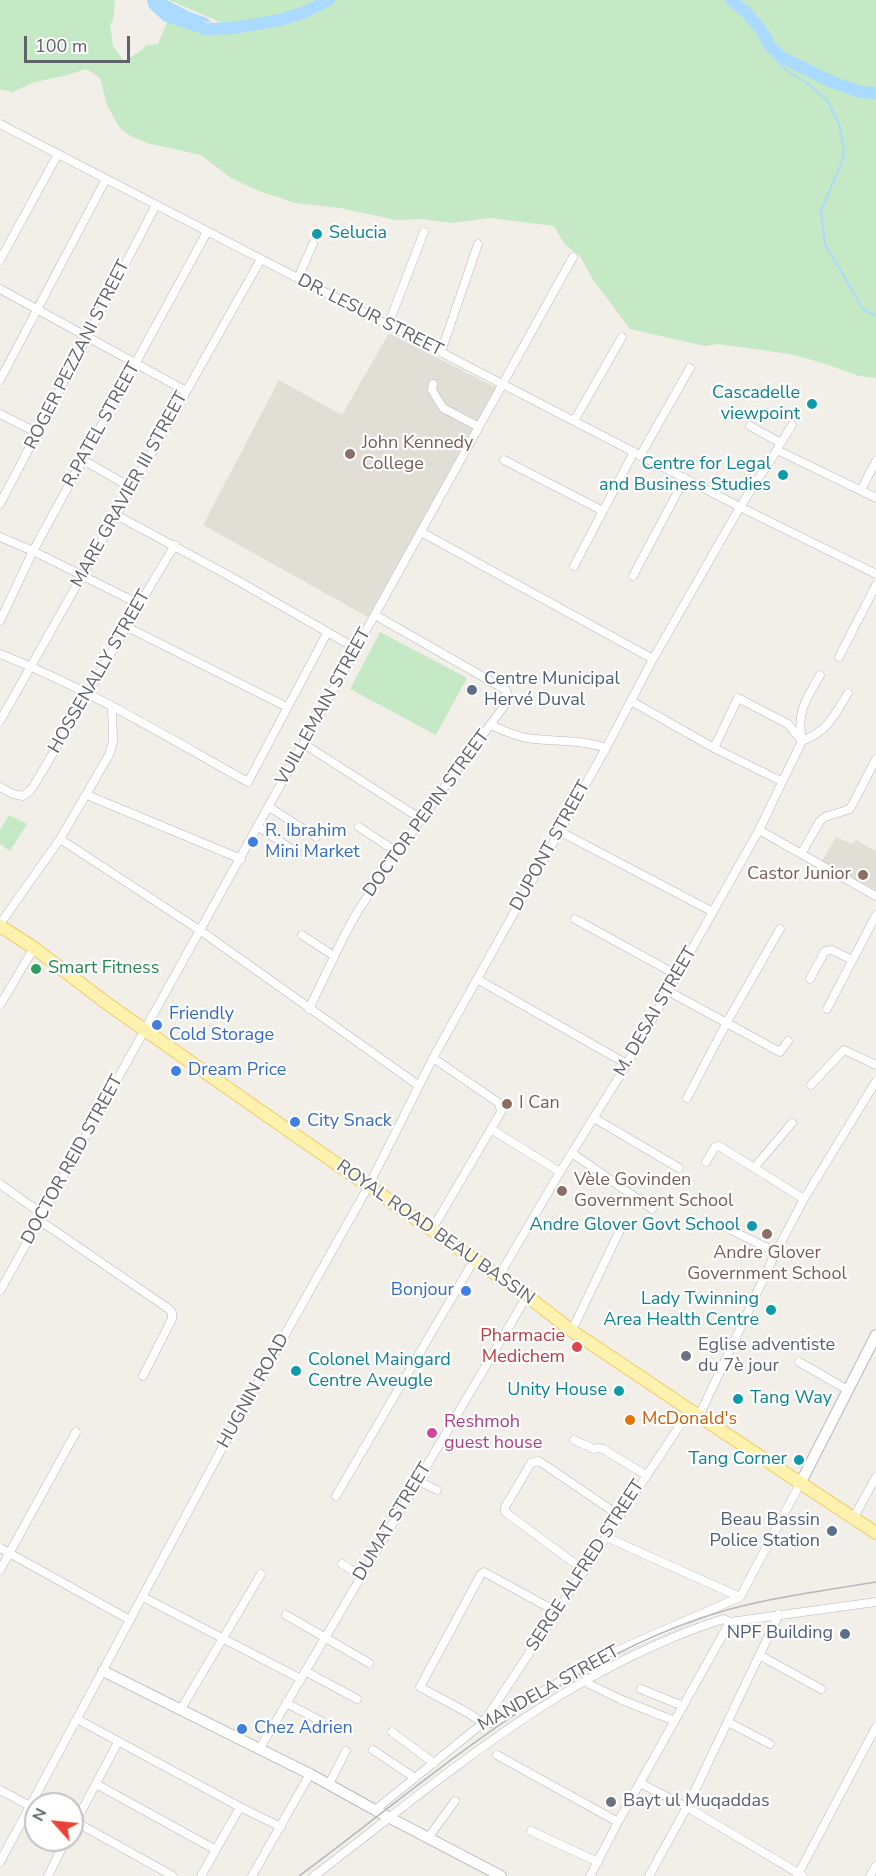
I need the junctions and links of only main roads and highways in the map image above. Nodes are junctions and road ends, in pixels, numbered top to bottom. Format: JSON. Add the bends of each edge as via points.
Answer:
{"nodes":[{"id":1,"x":0,"y":925,"type":"edge"},
{"id":2,"x":876,"y":1533,"type":"edge"}],
"edges":[{"from":1,"to":2,"type":"main road","name":"ROYAL ROAD BEAU BASSIN","via":[[572,1330]]}]}
